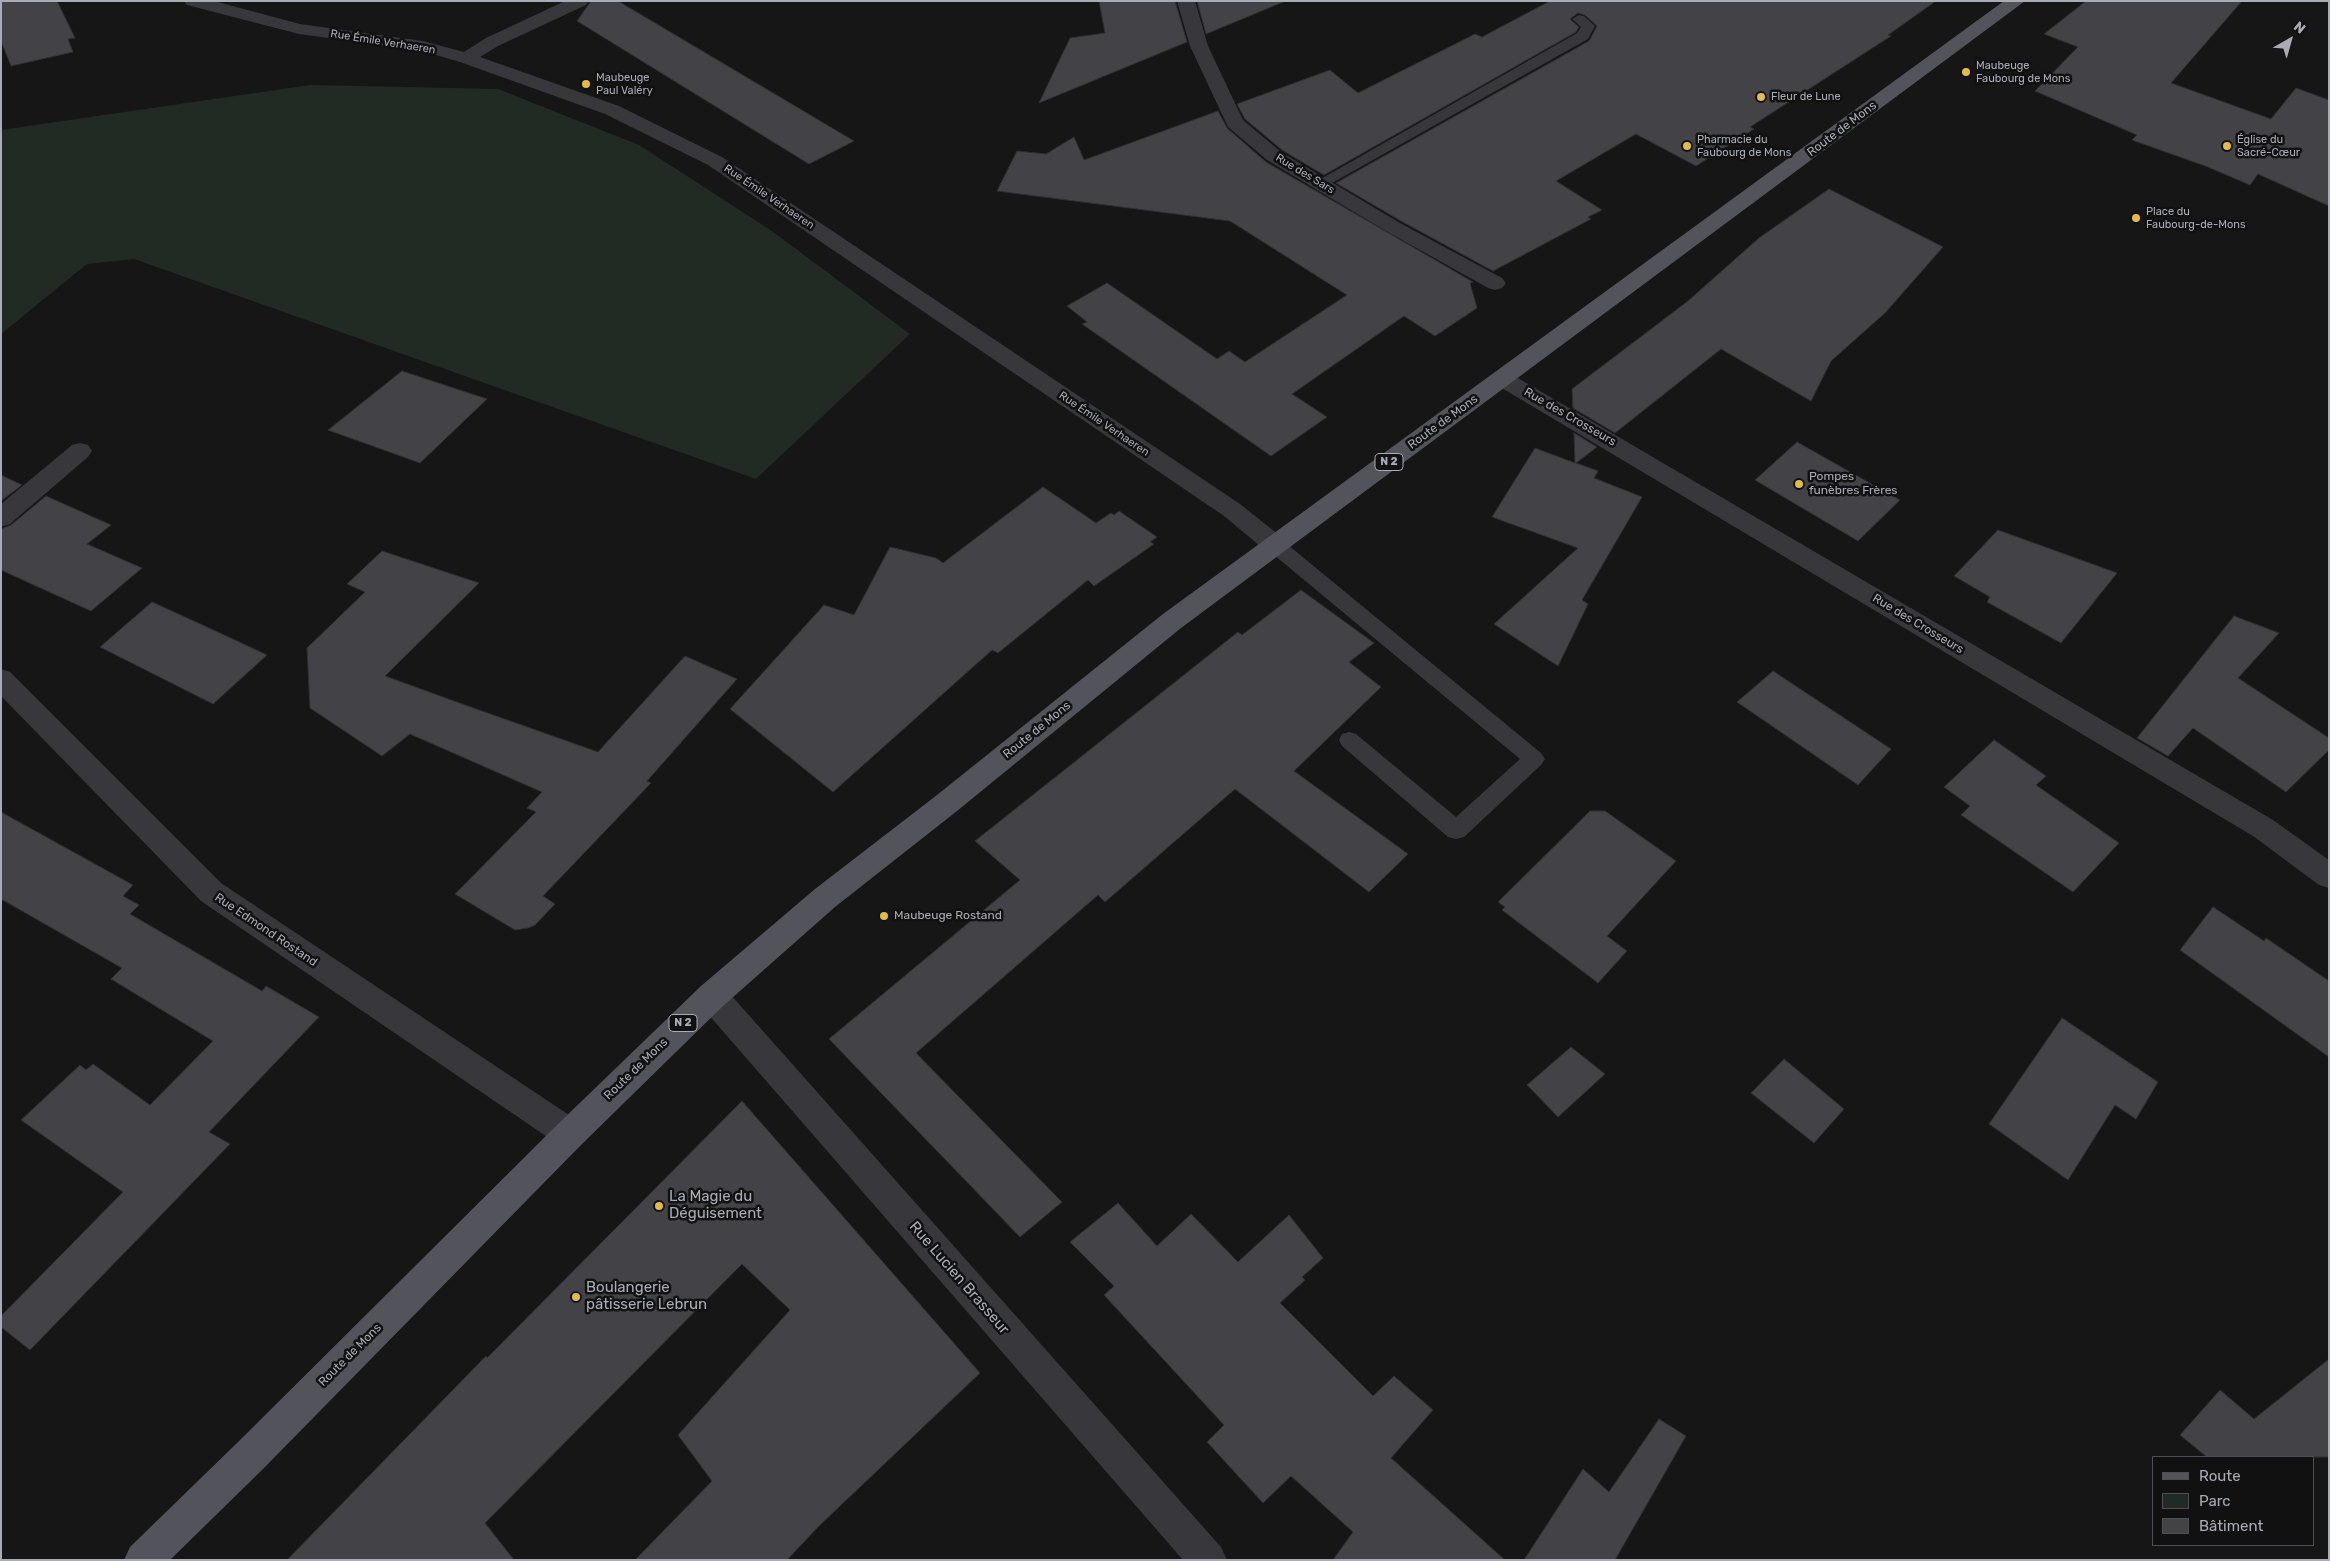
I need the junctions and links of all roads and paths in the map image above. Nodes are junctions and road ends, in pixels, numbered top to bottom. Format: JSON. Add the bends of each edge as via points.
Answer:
{"nodes":[{"id":1,"x":193,"y":1,"type":"edge"},
{"id":2,"x":580,"y":1,"type":"edge"},
{"id":3,"x":1186,"y":1,"type":"edge"},
{"id":4,"x":2016,"y":1,"type":"edge"},
{"id":5,"x":1579,"y":19,"type":"dead end"},
{"id":6,"x":466,"y":58,"type":"junction"},
{"id":7,"x":1320,"y":184,"type":"junction"},
{"id":8,"x":1495,"y":283,"type":"dead end"},
{"id":9,"x":1503,"y":379,"type":"junction"},
{"id":10,"x":80,"y":451,"type":"dead end"},
{"id":11,"x":1,"y":518,"type":"edge"},
{"id":12,"x":1275,"y":545,"type":"junction"},
{"id":13,"x":1,"y":679,"type":"edge"},
{"id":14,"x":1349,"y":740,"type":"dead end"},
{"id":15,"x":2329,"y":876,"type":"edge"},
{"id":16,"x":712,"y":996,"type":"junction"},
{"id":17,"x":570,"y":1134,"type":"junction"},
{"id":18,"x":143,"y":1560,"type":"edge"},
{"id":19,"x":1208,"y":1560,"type":"edge"}],
"edges":[{"from":1,"to":6,"type":"street","name":"Rue Émile Verhaeren","via":[[299,30],[423,46]]},
{"from":2,"to":6,"type":"street","via":[[492,42]]},
{"from":3,"to":7,"type":"street","name":"Rue des Sars","via":[[1199,46],[1235,123],[1274,156]]},
{"from":4,"to":9,"type":"main road","name":"Route de Mons","number":"N 2"},
{"from":5,"to":7,"type":"lane","via":[[1588,26],[1583,36]]},
{"from":6,"to":12,"type":"street","name":"Rue Émile Verhaeren","via":[[612,110],[715,161],[1232,510]]},
{"from":7,"to":8,"type":"street","name":"Rue des Sars"},
{"from":9,"to":12,"type":"main road","name":"Route de Mons","number":"N 2"},
{"from":9,"to":15,"type":"street","name":"Rue des Crosseurs","via":[[2263,828]]},
{"from":10,"to":11,"type":"street"},
{"from":12,"to":14,"type":"lane","via":[[1534,759],[1456,830]]},
{"from":12,"to":16,"type":"main road","name":"Route de Mons","number":"N 2","via":[[1172,621],[824,898]]},
{"from":13,"to":17,"type":"street","name":"Rue Edmond Rostand","via":[[211,892]]},
{"from":16,"to":17,"type":"main road","name":"Route de Mons","number":"N 2"},
{"from":16,"to":19,"type":"street","name":"Rue Lucien Brasseur"},
{"from":17,"to":18,"type":"main road","name":"Route de Mons","number":"N 2"}]}
